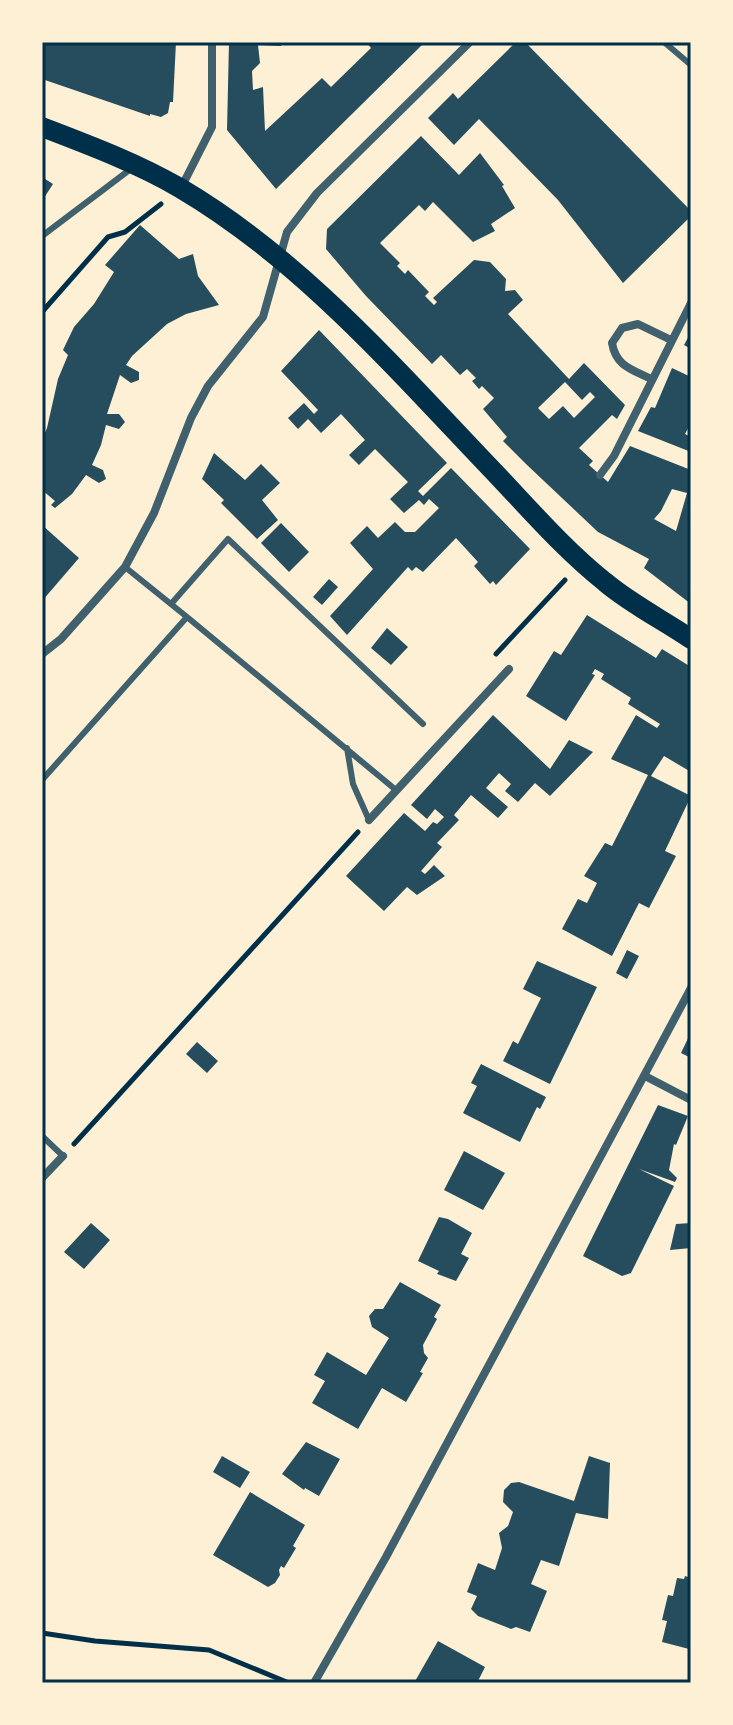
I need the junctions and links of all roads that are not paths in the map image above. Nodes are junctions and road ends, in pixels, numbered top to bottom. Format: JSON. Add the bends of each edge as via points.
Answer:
{"nodes":[{"id":1,"x":212,"y":42,"type":"edge"},
{"id":2,"x":470,"y":42,"type":"edge"},
{"id":3,"x":664,"y":42,"type":"edge"},
{"id":4,"x":691,"y":65,"type":"edge"},
{"id":5,"x":42,"y":127,"type":"edge"},
{"id":6,"x":135,"y":166,"type":"junction"},
{"id":7,"x":181,"y":189,"type":"junction"},
{"id":8,"x":42,"y":236,"type":"edge"},
{"id":9,"x":277,"y":258,"type":"junction"},
{"id":10,"x":691,"y":303,"type":"edge"},
{"id":11,"x":671,"y":340,"type":"junction"},
{"id":12,"x":651,"y":379,"type":"junction"},
{"id":13,"x":600,"y":475,"type":"dead end"},
{"id":14,"x":125,"y":567,"type":"junction"},
{"id":15,"x":171,"y":604,"type":"junction"},
{"id":16,"x":187,"y":617,"type":"junction"},
{"id":17,"x":691,"y":639,"type":"edge"},
{"id":18,"x":42,"y":654,"type":"edge"},
{"id":19,"x":509,"y":669,"type":"road end"},
{"id":20,"x":423,"y":724,"type":"dead end"},
{"id":21,"x":347,"y":748,"type":"junction"},
{"id":22,"x":42,"y":780,"type":"edge"},
{"id":23,"x":396,"y":790,"type":"junction"},
{"id":24,"x":369,"y":820,"type":"joint"},
{"id":25,"x":691,"y":988,"type":"edge"},
{"id":26,"x":645,"y":1076,"type":"junction"},
{"id":27,"x":691,"y":1100,"type":"edge"},
{"id":28,"x":42,"y":1136,"type":"edge"},
{"id":29,"x":63,"y":1156,"type":"joint"},
{"id":30,"x":42,"y":1178,"type":"edge"},
{"id":31,"x":314,"y":1683,"type":"edge"}],
"edges":[{"from":1,"to":7,"type":"street","via":[[212,127]]},
{"from":2,"to":9,"type":"street","via":[[309,202],[287,232]]},
{"from":3,"to":4,"type":"lane"},
{"from":5,"to":6,"type":"main road"},
{"from":6,"to":7,"type":"main road"},
{"from":6,"to":8,"type":"lane"},
{"from":7,"to":9,"type":"main road"},
{"from":9,"to":14,"type":"street","via":[[263,317],[208,386]]},
{"from":9,"to":17,"type":"main road","via":[[353,325],[582,561]]},
{"from":10,"to":11,"type":"street"},
{"from":11,"to":12,"type":"street"},
{"from":11,"to":12,"type":"street","via":[[638,324],[622,328],[612,343],[621,363]]},
{"from":12,"to":13,"type":"street"},
{"from":14,"to":15,"type":"lane"},
{"from":14,"to":18,"type":"street"},
{"from":15,"to":16,"type":"lane"},
{"from":15,"to":20,"type":"lane","via":[[228,539]]},
{"from":16,"to":21,"type":"lane"},
{"from":16,"to":22,"type":"lane"},
{"from":19,"to":23,"type":"street"},
{"from":21,"to":23,"type":"lane"},
{"from":21,"to":24,"type":"lane","via":[[353,784]]},
{"from":23,"to":24,"type":"street"},
{"from":25,"to":26,"type":"street"},
{"from":26,"to":27,"type":"street"},
{"from":26,"to":31,"type":"street"},
{"from":28,"to":29,"type":"lane"},
{"from":29,"to":30,"type":"street"}]}
